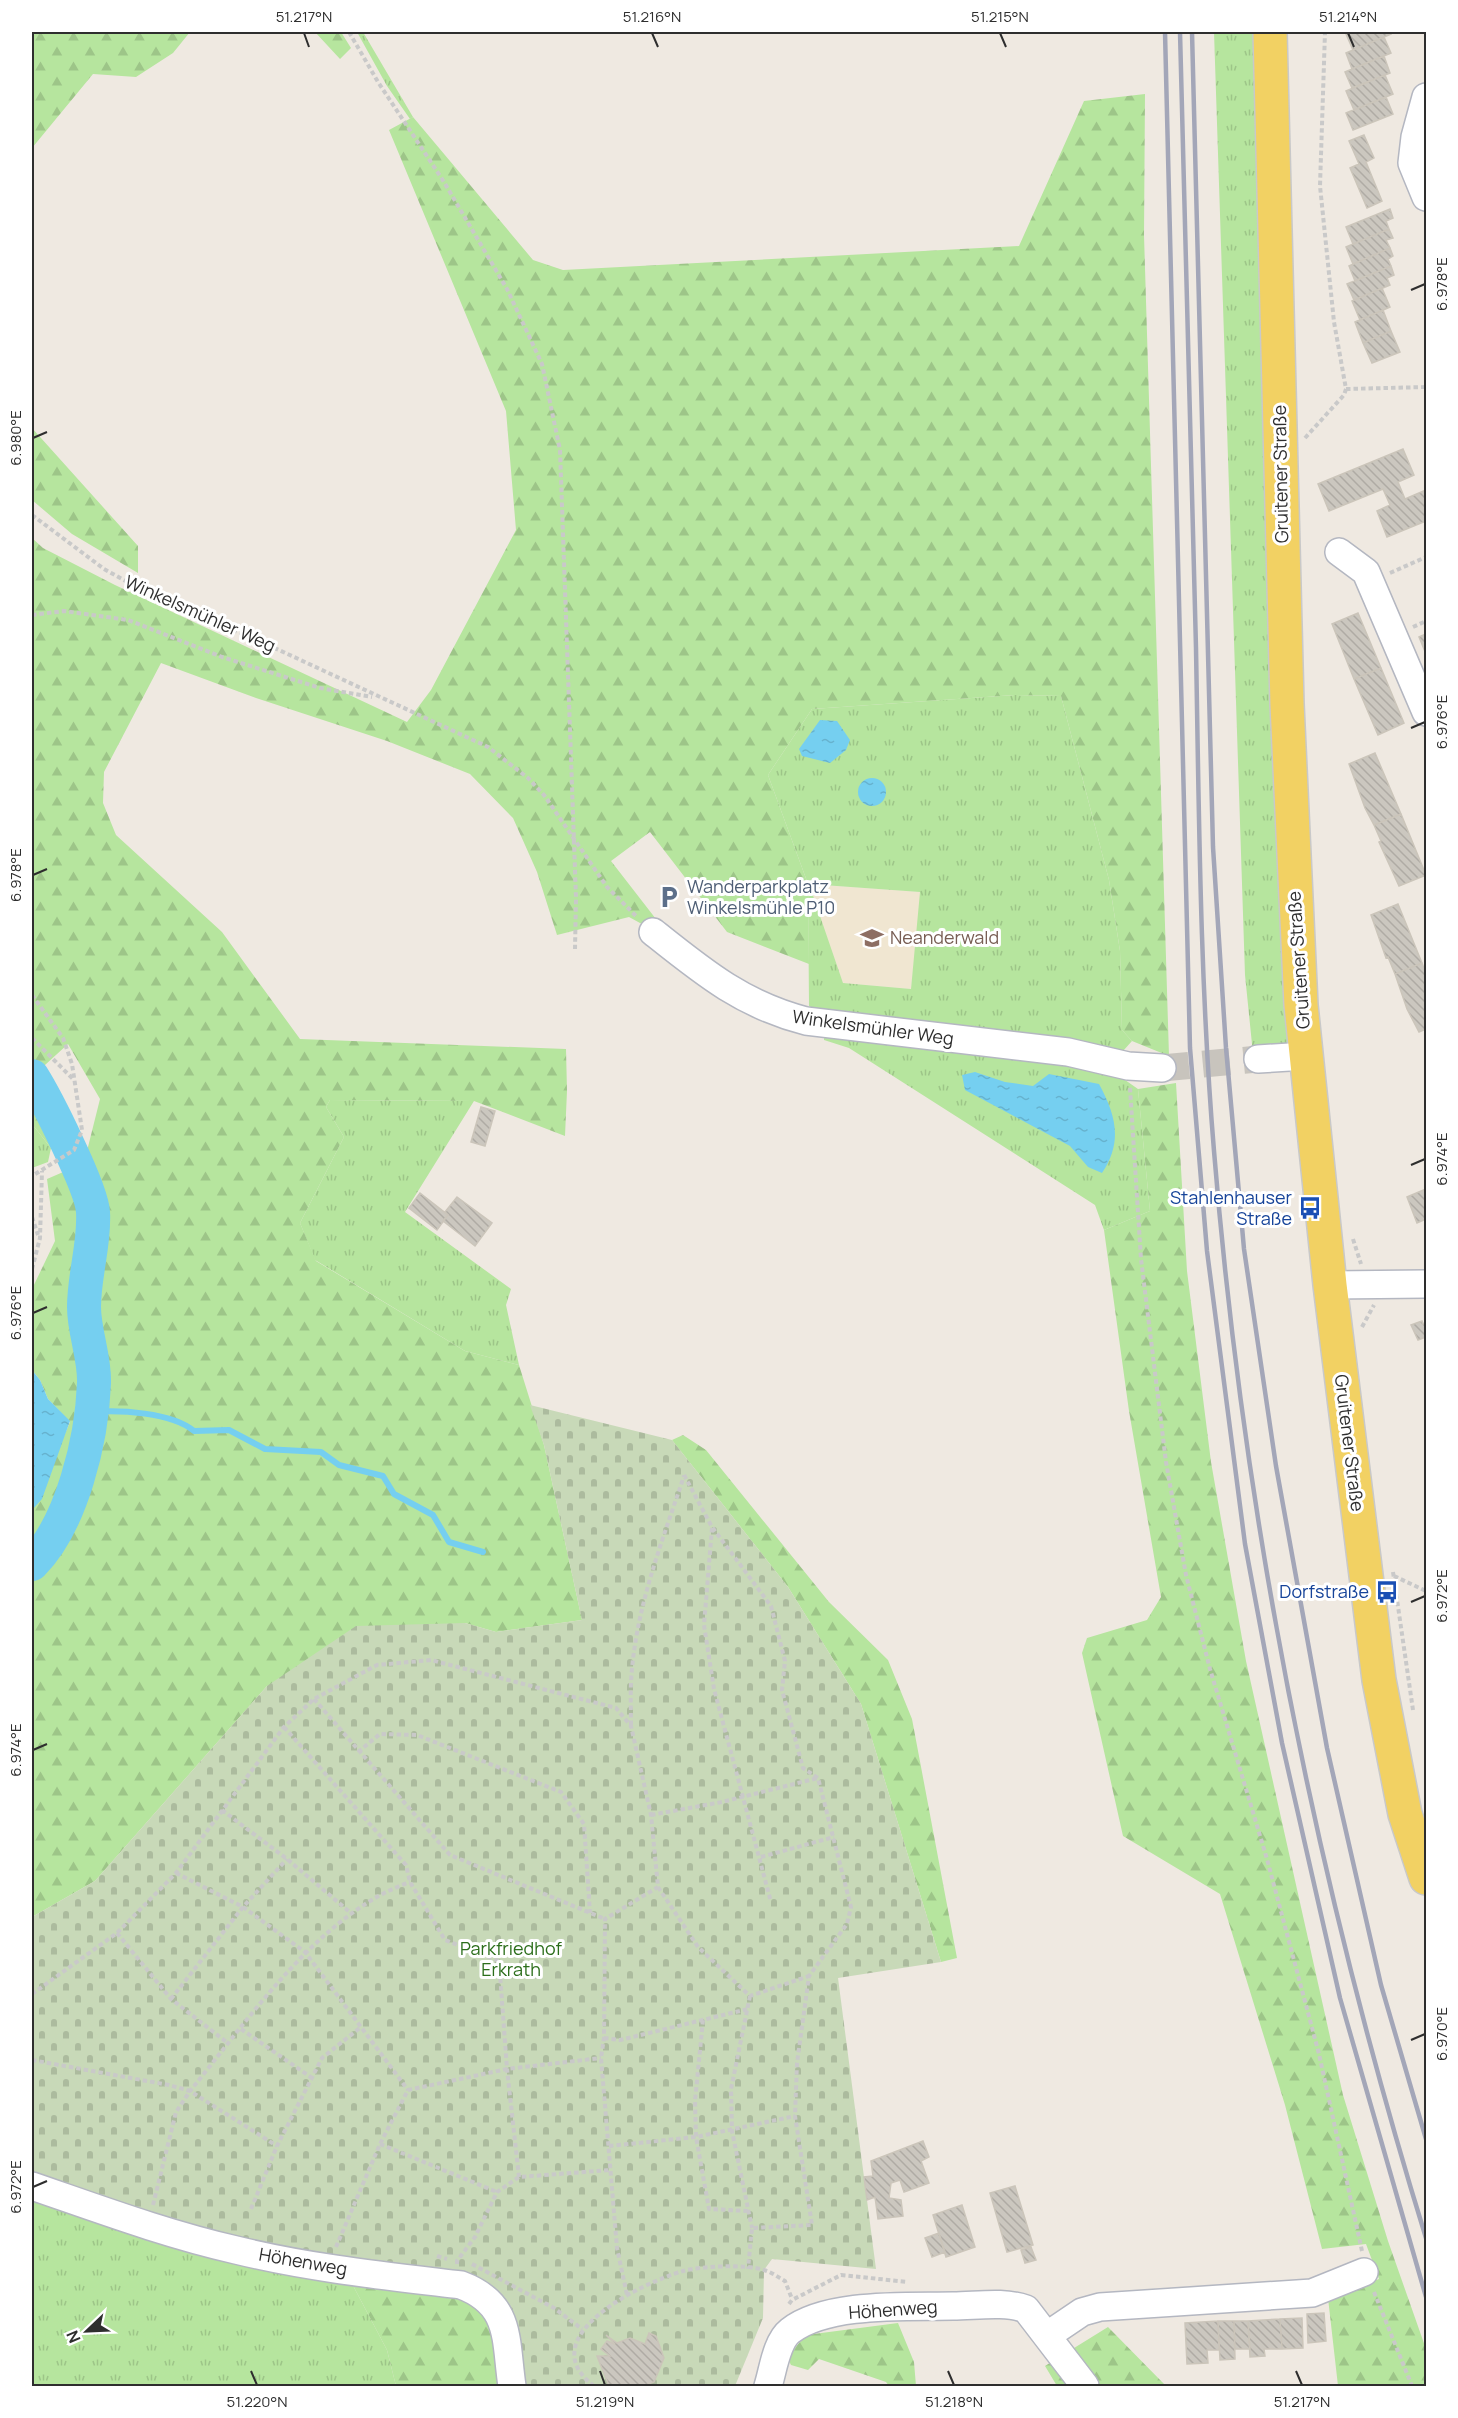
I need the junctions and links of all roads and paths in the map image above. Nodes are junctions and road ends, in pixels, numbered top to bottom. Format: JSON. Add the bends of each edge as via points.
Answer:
{"nodes":[{"id":1,"x":349,"y":32,"type":"edge"},
{"id":2,"x":1270,"y":32,"type":"edge"},
{"id":3,"x":1426,"y":97,"type":"edge"},
{"id":4,"x":1426,"y":197,"type":"edge"},
{"id":5,"x":1426,"y":387,"type":"edge"},
{"id":6,"x":1346,"y":389,"type":"dead end"},
{"id":7,"x":32,"y":514,"type":"edge"},
{"id":8,"x":1340,"y":552,"type":"dead end"},
{"id":9,"x":1426,"y":557,"type":"edge"},
{"id":10,"x":1370,"y":581,"type":"junction"},
{"id":11,"x":32,"y":615,"type":"edge"},
{"id":12,"x":379,"y":698,"type":"junction"},
{"id":13,"x":1426,"y":712,"type":"edge"},
{"id":14,"x":574,"y":835,"type":"junction"},
{"id":15,"x":652,"y":932,"type":"joint"},
{"id":16,"x":575,"y":949,"type":"dead end"},
{"id":17,"x":32,"y":995,"type":"edge"},
{"id":18,"x":32,"y":1038,"type":"edge"},
{"id":19,"x":1306,"y":1056,"type":"junction"},
{"id":20,"x":1258,"y":1059,"type":"tunnel mouth"},
{"id":21,"x":1128,"y":1066,"type":"junction"},
{"id":22,"x":1162,"y":1068,"type":"tunnel mouth"},
{"id":23,"x":74,"y":1080,"type":"junction"},
{"id":24,"x":42,"y":1171,"type":"junction"},
{"id":25,"x":32,"y":1176,"type":"edge"},
{"id":26,"x":32,"y":1217,"type":"edge"},
{"id":27,"x":40,"y":1238,"type":"junction"},
{"id":28,"x":32,"y":1269,"type":"edge"},
{"id":29,"x":1426,"y":1284,"type":"edge"},
{"id":30,"x":1330,"y":1285,"type":"junction"},
{"id":31,"x":712,"y":1527,"type":"junction"},
{"id":32,"x":1394,"y":1576,"type":"dead end"},
{"id":33,"x":1426,"y":1590,"type":"edge"},
{"id":34,"x":314,"y":1699,"type":"junction"},
{"id":35,"x":631,"y":1726,"type":"junction"},
{"id":36,"x":284,"y":1727,"type":"junction"},
{"id":37,"x":358,"y":1752,"type":"junction"},
{"id":38,"x":819,"y":1778,"type":"junction"},
{"id":39,"x":743,"y":1795,"type":"junction"},
{"id":40,"x":222,"y":1810,"type":"junction"},
{"id":41,"x":651,"y":1815,"type":"junction"},
{"id":42,"x":834,"y":1837,"type":"junction"},
{"id":43,"x":761,"y":1857,"type":"junction"},
{"id":44,"x":287,"y":1859,"type":"junction"},
{"id":45,"x":176,"y":1873,"type":"junction"},
{"id":46,"x":1426,"y":1878,"type":"edge"},
{"id":47,"x":410,"y":1882,"type":"junction"},
{"id":48,"x":658,"y":1887,"type":"junction"},
{"id":49,"x":771,"y":1902,"type":"dead end"},
{"id":50,"x":243,"y":1907,"type":"junction"},
{"id":51,"x":590,"y":1913,"type":"junction"},
{"id":52,"x":352,"y":1914,"type":"junction"},
{"id":53,"x":605,"y":1919,"type":"junction"},
{"id":54,"x":117,"y":1933,"type":"junction"},
{"id":55,"x":305,"y":1952,"type":"junction"},
{"id":56,"x":809,"y":1976,"type":"junction"},
{"id":57,"x":32,"y":1994,"type":"edge"},
{"id":58,"x":750,"y":1996,"type":"junction"},
{"id":59,"x":171,"y":1999,"type":"junction"},
{"id":60,"x":748,"y":2008,"type":"junction"},
{"id":61,"x":703,"y":2020,"type":"junction"},
{"id":62,"x":361,"y":2027,"type":"junction"},
{"id":63,"x":241,"y":2029,"type":"junction"},
{"id":64,"x":604,"y":2038,"type":"junction"},
{"id":65,"x":229,"y":2044,"type":"junction"},
{"id":66,"x":601,"y":2058,"type":"junction"},
{"id":67,"x":32,"y":2060,"type":"edge"},
{"id":68,"x":507,"y":2069,"type":"junction"},
{"id":69,"x":312,"y":2078,"type":"junction"},
{"id":70,"x":190,"y":2091,"type":"junction"},
{"id":71,"x":408,"y":2091,"type":"junction"},
{"id":72,"x":795,"y":2116,"type":"junction"},
{"id":73,"x":732,"y":2131,"type":"junction"},
{"id":74,"x":696,"y":2137,"type":"junction"},
{"id":75,"x":380,"y":2144,"type":"junction"},
{"id":76,"x":277,"y":2146,"type":"junction"},
{"id":77,"x":609,"y":2146,"type":"junction"},
{"id":78,"x":610,"y":2170,"type":"junction"},
{"id":79,"x":519,"y":2177,"type":"junction"},
{"id":80,"x":32,"y":2186,"type":"edge"},
{"id":81,"x":497,"y":2192,"type":"junction"},
{"id":82,"x":251,"y":2209,"type":"dead end"},
{"id":83,"x":748,"y":2211,"type":"junction"},
{"id":84,"x":147,"y":2226,"type":"junction"},
{"id":85,"x":752,"y":2228,"type":"junction"},
{"id":86,"x":437,"y":2256,"type":"dead end"},
{"id":87,"x":327,"y":2268,"type":"junction"},
{"id":88,"x":748,"y":2269,"type":"junction"},
{"id":89,"x":1364,"y":2272,"type":"junction"},
{"id":90,"x":459,"y":2273,"type":"junction"},
{"id":91,"x":627,"y":2295,"type":"junction"},
{"id":92,"x":803,"y":2324,"type":"junction"},
{"id":93,"x":582,"y":2329,"type":"junction"},
{"id":94,"x":1048,"y":2335,"type":"junction"},
{"id":95,"x":512,"y":2386,"type":"edge"},
{"id":96,"x":594,"y":2386,"type":"edge"},
{"id":97,"x":768,"y":2386,"type":"edge"},
{"id":98,"x":1085,"y":2386,"type":"edge"},
{"id":99,"x":1412,"y":2386,"type":"edge"}],
"edges":[{"from":1,"to":14,"type":"path","via":[[507,289],[542,364],[560,450]]},
{"from":2,"to":19,"type":"main road","name":"Gruitener Straße","via":[[1289,775],[1294,912]]},
{"from":3,"to":4,"type":"street","via":[[1412,163]]},
{"from":5,"to":6,"type":"path"},
{"from":7,"to":12,"type":"path","name":"Winkelsmühler Weg","via":[[75,550],[142,590]]},
{"from":8,"to":10,"type":"street","via":[[1366,572]]},
{"from":9,"to":10,"type":"path"},
{"from":10,"to":13,"type":"street"},
{"from":11,"to":12,"type":"path","name":"Winkelsmühler Weg","via":[[64,611],[128,620],[222,657],[320,688]]},
{"from":12,"to":14,"type":"path","name":"Winkelsmühler Weg","via":[[488,747],[528,778]]},
{"from":14,"to":15,"type":"path","name":"Winkelsmühler Weg","via":[[607,887]]},
{"from":14,"to":16,"type":"path"},
{"from":15,"to":21,"type":"street","name":"Winkelsmühler Weg","via":[[741,998],[774,1013],[806,1021],[1068,1052]]},
{"from":17,"to":23,"type":"path","via":[[63,1038]]},
{"from":18,"to":23,"type":"path"},
{"from":19,"to":20,"type":"street"},
{"from":19,"to":30,"type":"main road","name":"Gruitener Straße"},
{"from":21,"to":22,"type":"street","name":"Winkelsmühler Weg"},
{"from":21,"to":89,"type":"path","via":[[1144,1281],[1166,1462],[1186,1575],[1319,2054],[1361,2242]]},
{"from":23,"to":24,"type":"path","via":[[82,1130],[74,1150]]},
{"from":24,"to":25,"type":"path"},
{"from":24,"to":27,"type":"path"},
{"from":26,"to":27,"type":"path"},
{"from":27,"to":28,"type":"path"},
{"from":29,"to":30,"type":"street"},
{"from":30,"to":46,"type":"main road","name":"Gruitener Straße","via":[[1379,1680],[1405,1814]]},
{"from":31,"to":35,"type":"path","via":[[684,1475],[639,1622],[632,1669]]},
{"from":31,"to":38,"type":"path","via":[[771,1606],[785,1661],[782,1690],[803,1768]]},
{"from":31,"to":39,"type":"path","via":[[704,1624],[714,1689]]},
{"from":32,"to":33,"type":"path"},
{"from":34,"to":35,"type":"path","via":[[377,1665],[431,1660],[616,1708]]},
{"from":34,"to":36,"type":"path"},
{"from":34,"to":37,"type":"path"},
{"from":35,"to":41,"type":"path"},
{"from":36,"to":40,"type":"path"},
{"from":36,"to":47,"type":"path","via":[[405,1865]]},
{"from":37,"to":51,"type":"path","via":[[450,1855]]},
{"from":37,"to":51,"type":"path","via":[[380,1734],[417,1735],[561,1792],[584,1824]]},
{"from":38,"to":39,"type":"path"},
{"from":38,"to":42,"type":"path"},
{"from":39,"to":41,"type":"path"},
{"from":39,"to":43,"type":"path"},
{"from":40,"to":44,"type":"path"},
{"from":40,"to":45,"type":"path"},
{"from":41,"to":48,"type":"path"},
{"from":42,"to":43,"type":"path"},
{"from":42,"to":56,"type":"path","via":[[851,1907],[847,1924]]},
{"from":43,"to":49,"type":"path"},
{"from":44,"to":50,"type":"path"},
{"from":44,"to":52,"type":"path"},
{"from":45,"to":50,"type":"path"},
{"from":45,"to":54,"type":"path"},
{"from":47,"to":52,"type":"path","via":[[392,1888]]},
{"from":47,"to":68,"type":"path","via":[[446,1940],[499,1961]]},
{"from":48,"to":53,"type":"path"},
{"from":48,"to":58,"type":"path","via":[[698,1947]]},
{"from":50,"to":55,"type":"path"},
{"from":50,"to":59,"type":"path"},
{"from":51,"to":53,"type":"path"},
{"from":52,"to":55,"type":"path"},
{"from":53,"to":64,"type":"path"},
{"from":54,"to":57,"type":"path"},
{"from":54,"to":59,"type":"path"},
{"from":55,"to":62,"type":"path"},
{"from":55,"to":63,"type":"path"},
{"from":56,"to":58,"type":"path"},
{"from":56,"to":72,"type":"path","via":[[797,2063]]},
{"from":58,"to":60,"type":"path"},
{"from":59,"to":65,"type":"path"},
{"from":60,"to":61,"type":"path"},
{"from":60,"to":73,"type":"path","via":[[731,2088]]},
{"from":61,"to":64,"type":"path","via":[[620,2040]]},
{"from":61,"to":74,"type":"path","via":[[695,2101]]},
{"from":62,"to":69,"type":"path","via":[[322,2058]]},
{"from":62,"to":71,"type":"path"},
{"from":63,"to":65,"type":"path"},
{"from":63,"to":69,"type":"path"},
{"from":64,"to":66,"type":"path"},
{"from":65,"to":70,"type":"path"},
{"from":66,"to":68,"type":"path"},
{"from":66,"to":77,"type":"path"},
{"from":67,"to":70,"type":"path"},
{"from":68,"to":71,"type":"path"},
{"from":68,"to":79,"type":"path"},
{"from":69,"to":76,"type":"path"},
{"from":70,"to":76,"type":"path"},
{"from":70,"to":84,"type":"path","via":[[176,2112]]},
{"from":71,"to":75,"type":"path"},
{"from":72,"to":73,"type":"path"},
{"from":72,"to":85,"type":"path","via":[[812,2225]]},
{"from":73,"to":74,"type":"path"},
{"from":73,"to":83,"type":"path"},
{"from":74,"to":77,"type":"path"},
{"from":74,"to":83,"type":"path","via":[[710,2209]]},
{"from":75,"to":81,"type":"path"},
{"from":75,"to":87,"type":"path"},
{"from":76,"to":82,"type":"path"},
{"from":77,"to":78,"type":"path"},
{"from":78,"to":79,"type":"path"},
{"from":78,"to":91,"type":"path","via":[[617,2248]]},
{"from":79,"to":81,"type":"path"},
{"from":80,"to":84,"type":"street","name":"Höhenweg"},
{"from":81,"to":90,"type":"path"},
{"from":83,"to":85,"type":"path"},
{"from":84,"to":87,"type":"street","name":"Höhenweg","via":[[236,2251]]},
{"from":85,"to":88,"type":"path"},
{"from":86,"to":90,"type":"path"},
{"from":87,"to":90,"type":"street","name":"Höhenweg"},
{"from":88,"to":91,"type":"path","via":[[683,2271]]},
{"from":88,"to":92,"type":"path","via":[[764,2270],[785,2281]]},
{"from":89,"to":94,"type":"street","via":[[1312,2293],[1100,2307],[1082,2312]]},
{"from":89,"to":99,"type":"path","via":[[1383,2309]]},
{"from":90,"to":93,"type":"path","via":[[477,2264],[554,2308]]},
{"from":90,"to":95,"type":"street","name":"Höhenweg","via":[[497,2310],[505,2328]]},
{"from":91,"to":93,"type":"path"},
{"from":92,"to":94,"type":"street","name":"Höhenweg","via":[[821,2317],[877,2308],[1016,2306],[1026,2309]]},
{"from":92,"to":97,"type":"street","name":"Höhenweg","via":[[783,2340]]},
{"from":93,"to":96,"type":"path","via":[[575,2349],[577,2368]]},
{"from":94,"to":98,"type":"street","name":"Höhenweg"}]}
